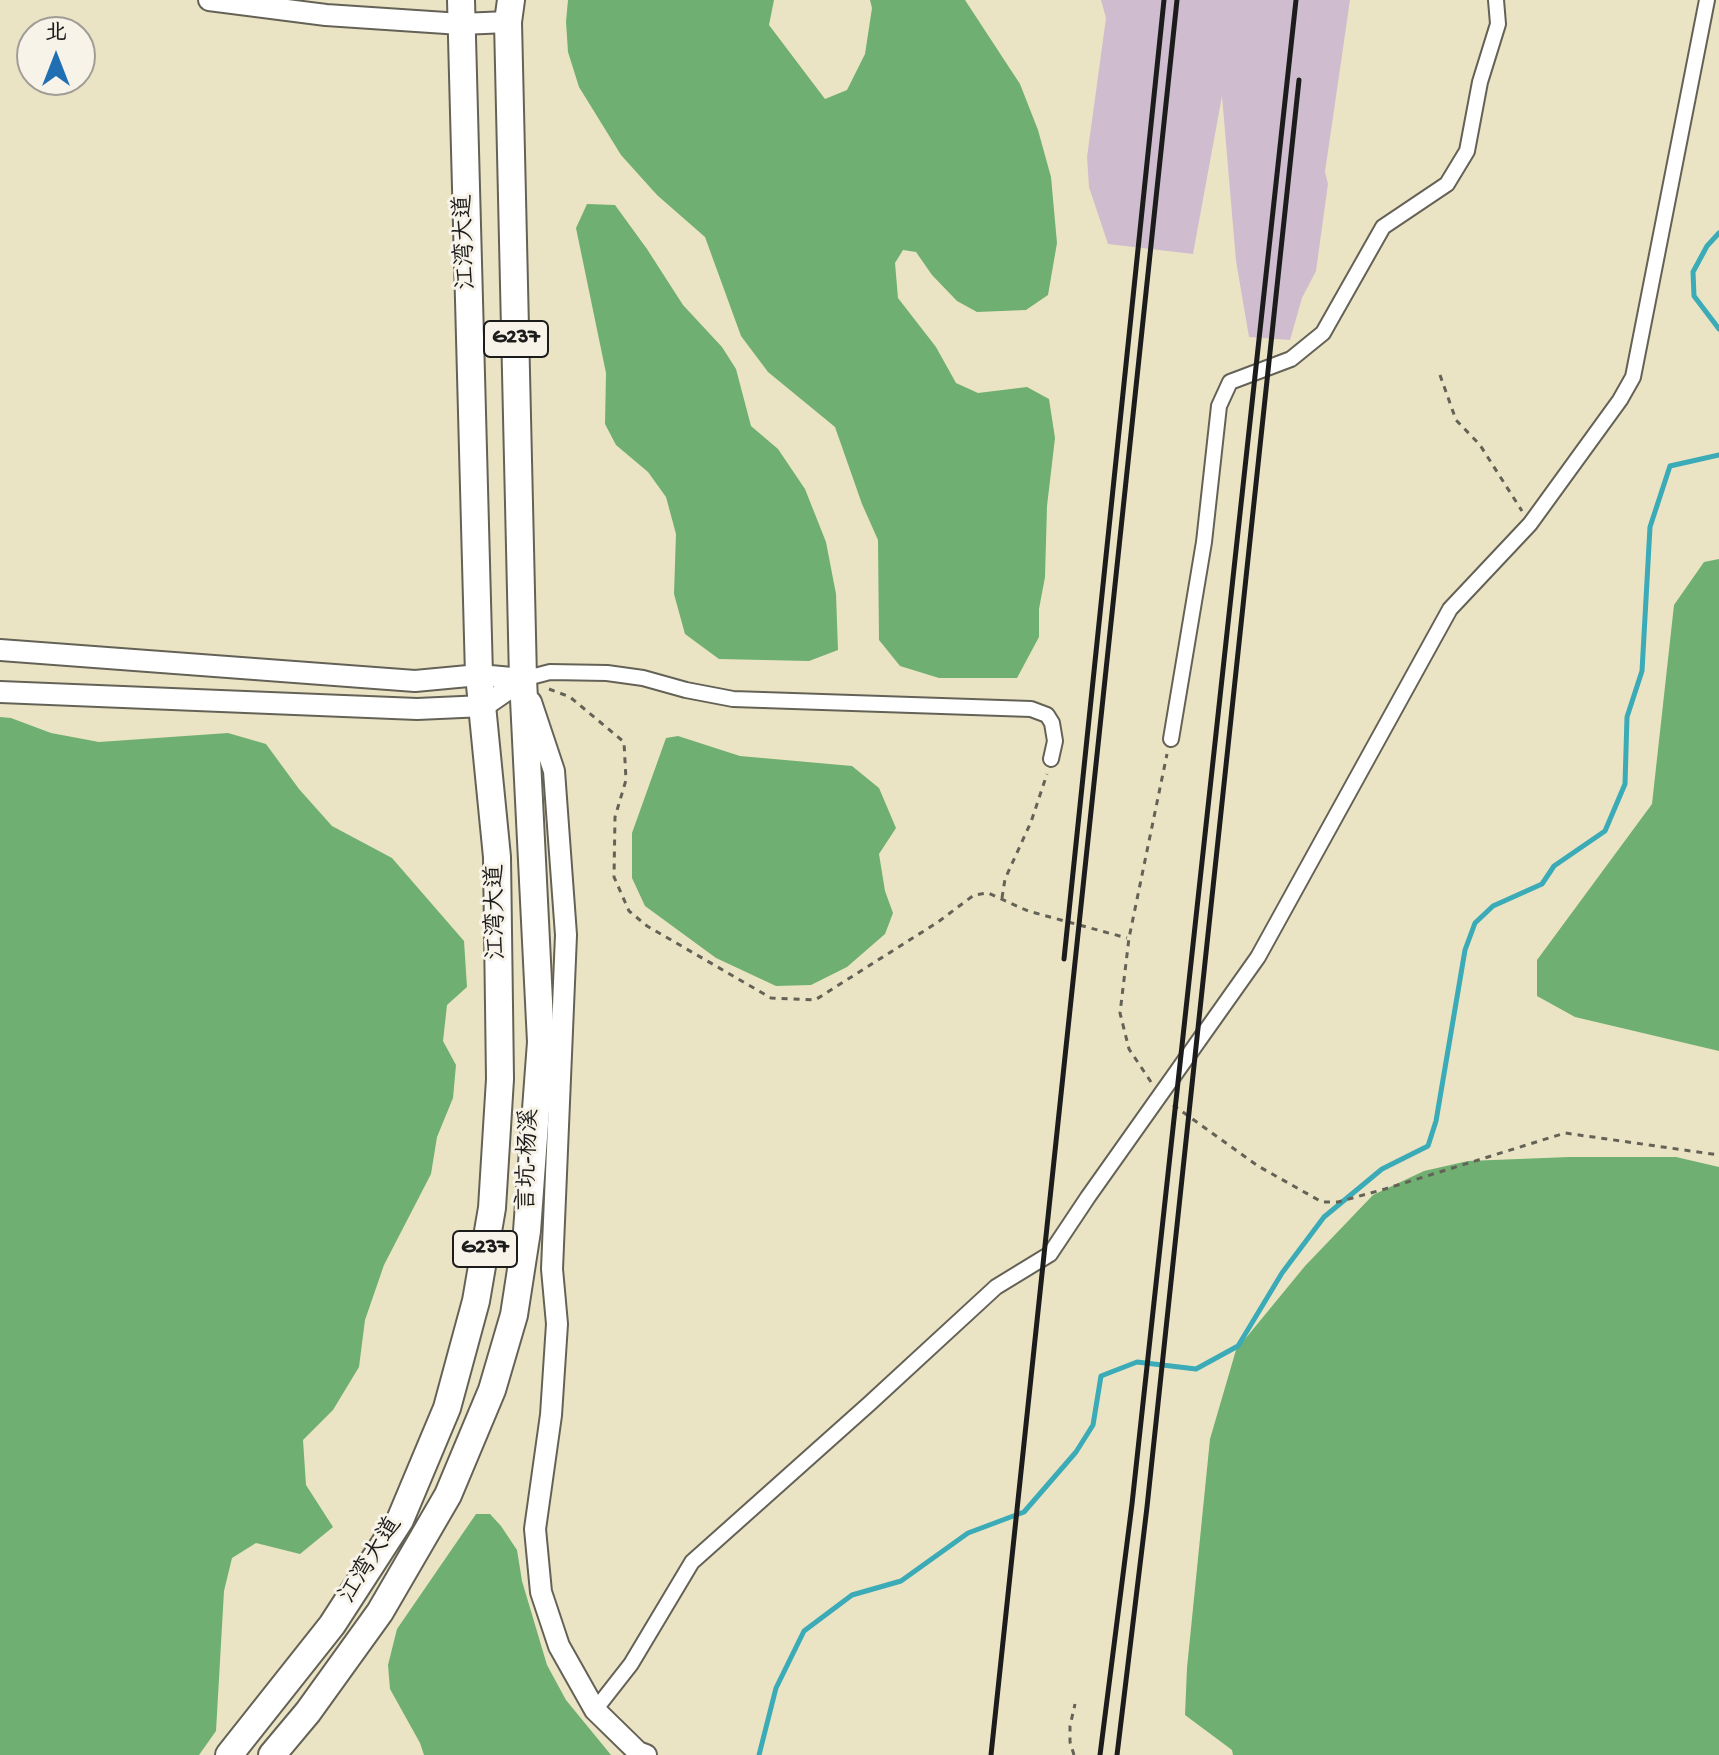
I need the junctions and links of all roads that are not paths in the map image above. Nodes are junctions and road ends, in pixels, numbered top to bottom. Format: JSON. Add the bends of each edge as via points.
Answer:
{"nodes":[{"id":1,"x":209,"y":0,"type":"edge"},
{"id":2,"x":1496,"y":0,"type":"edge"},
{"id":3,"x":1707,"y":0,"type":"edge"},
{"id":4,"x":509,"y":11,"type":"edge"},
{"id":5,"x":461,"y":12,"type":"edge"},
{"id":6,"x":0,"y":650,"type":"edge"},
{"id":7,"x":479,"y":675,"type":"junction"},
{"id":8,"x":523,"y":679,"type":"junction"},
{"id":9,"x":0,"y":692,"type":"edge"},
{"id":10,"x":484,"y":706,"type":"junction"},
{"id":11,"x":1171,"y":739,"type":"road end"},
{"id":12,"x":1051,"y":759,"type":"road end"},
{"id":13,"x":595,"y":1710,"type":"junction"},
{"id":14,"x":641,"y":1754,"type":"edge"},
{"id":15,"x":229,"y":1755,"type":"edge"},
{"id":16,"x":272,"y":1755,"type":"edge"}],
"edges":[{"from":1,"to":5,"type":"main road","via":[[326,15]]},
{"from":2,"to":11,"type":"street","via":[[1498,24],[1467,151],[1447,184],[1383,227],[1323,333],[1291,359],[1230,382],[1219,406],[1204,542]]},
{"from":3,"to":13,"type":"street","via":[[1633,377],[1530,524],[1450,609],[1258,957],[1050,1254],[996,1287],[692,1562],[631,1664]]},
{"from":4,"to":5,"type":"main road"},
{"from":4,"to":8,"type":"highway","name":"江湾大道","number":"G237"},
{"from":5,"to":7,"type":"highway","name":"江湾大道","number":"G237"},
{"from":6,"to":7,"type":"main road","via":[[415,681]]},
{"from":7,"to":8,"type":"main road"},
{"from":7,"to":10,"type":"highway","name":"江湾大道","number":"G237"},
{"from":8,"to":10,"type":"main road"},
{"from":8,"to":12,"type":"street","via":[[550,672],[607,673],[733,699],[1031,709],[1052,723]]},
{"from":8,"to":13,"type":"main road","name":"言坑-杨溪","via":[[554,771],[566,935],[552,1269],[557,1324],[535,1529],[541,1592],[559,1646]]},
{"from":8,"to":16,"type":"highway","name":"江湾大道","number":"G237","via":[[541,1042],[527,1231],[514,1315],[492,1390],[448,1495],[380,1612]]},
{"from":9,"to":10,"type":"main road","via":[[417,709]]},
{"from":10,"to":15,"type":"highway","name":"江湾大道","number":"G237","via":[[497,857],[500,1079],[492,1208],[476,1301],[447,1408],[400,1520],[332,1625]]},
{"from":13,"to":14,"type":"main road","name":"言坑-杨溪"}]}
